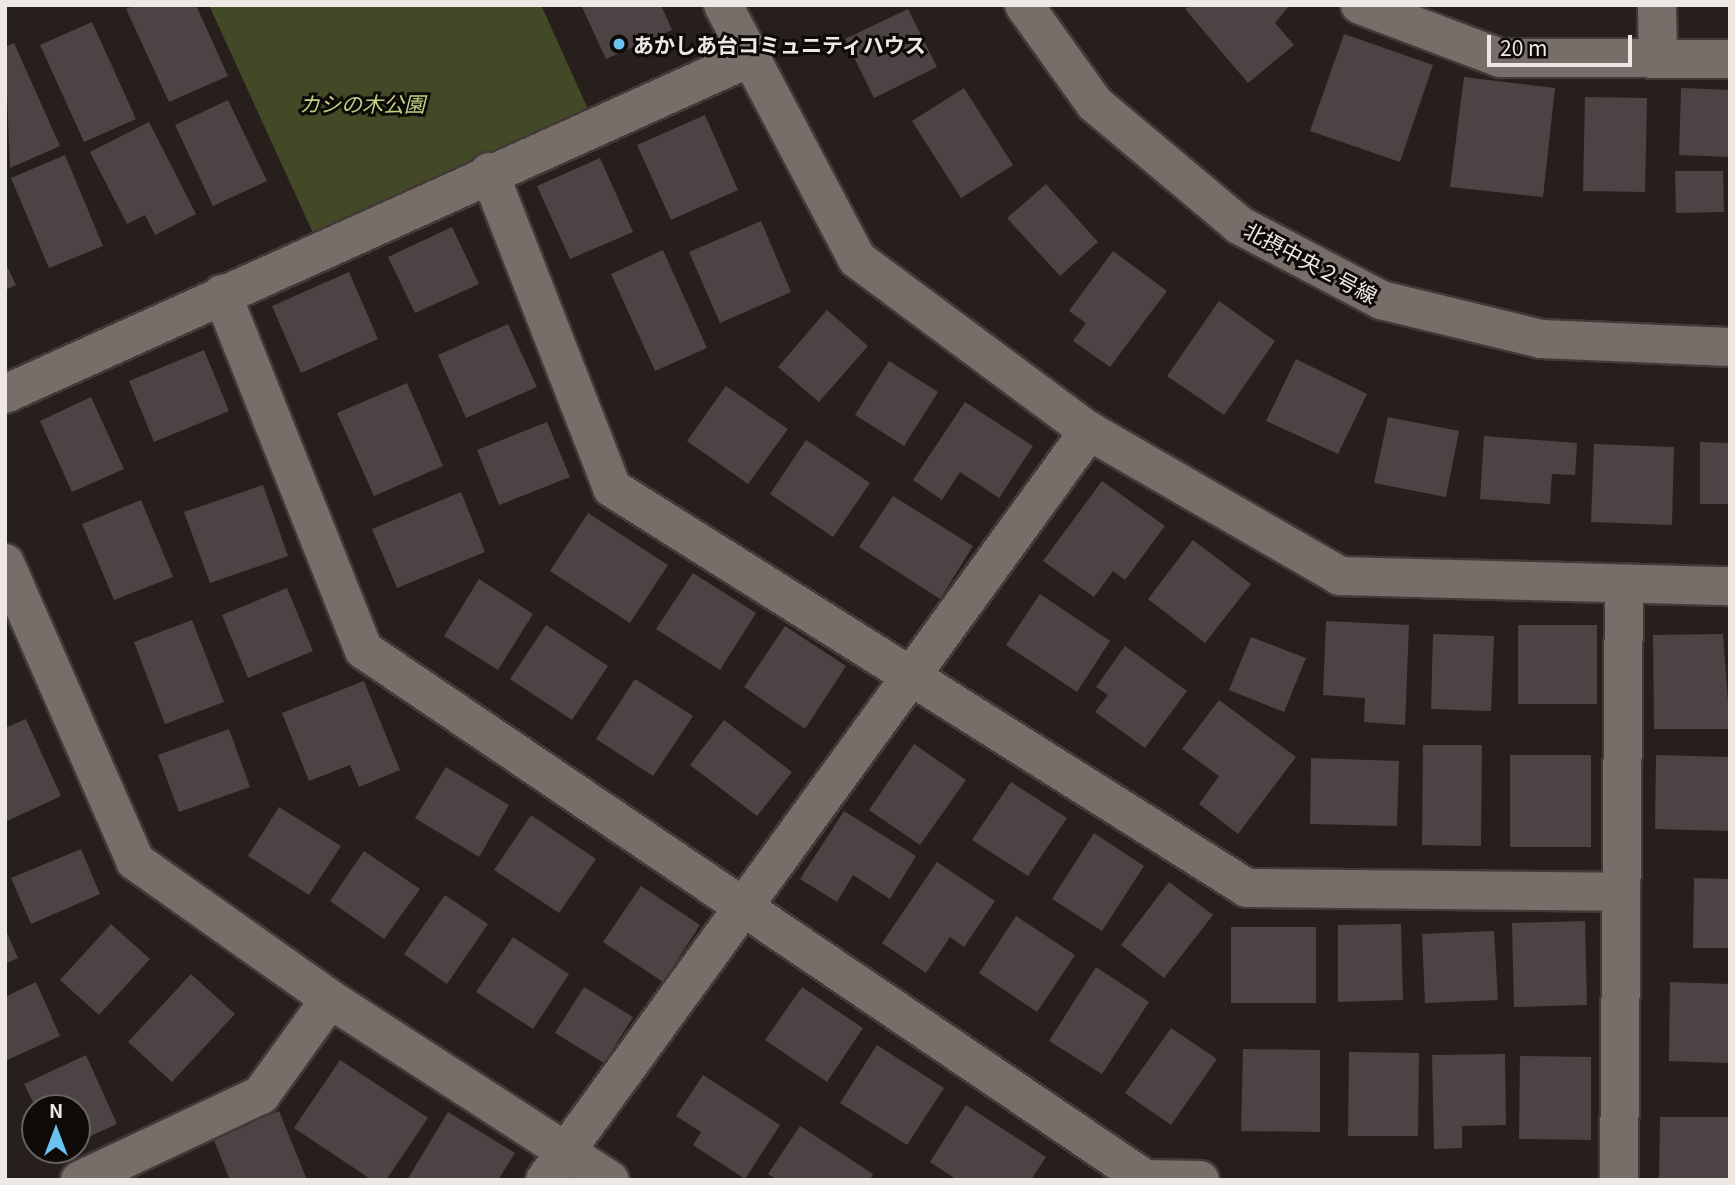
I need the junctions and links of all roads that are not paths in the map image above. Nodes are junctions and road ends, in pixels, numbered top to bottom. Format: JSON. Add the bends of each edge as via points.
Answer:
{"nodes":[{"id":1,"x":723,"y":5,"type":"edge"},
{"id":2,"x":1024,"y":5,"type":"edge"},
{"id":3,"x":1657,"y":5,"type":"edge"},
{"id":4,"x":1367,"y":7,"type":"edge"},
{"id":5,"x":1658,"y":58,"type":"junction"},
{"id":6,"x":1730,"y":59,"type":"edge"},
{"id":7,"x":747,"y":60,"type":"junction"},
{"id":8,"x":489,"y":172,"type":"junction"},
{"id":9,"x":222,"y":294,"type":"junction"},
{"id":10,"x":1730,"y":346,"type":"edge"},
{"id":11,"x":5,"y":394,"type":"edge"},
{"id":12,"x":1089,"y":431,"type":"junction"},
{"id":13,"x":5,"y":563,"type":"edge"},
{"id":14,"x":1625,"y":585,"type":"junction"},
{"id":15,"x":1730,"y":586,"type":"edge"},
{"id":16,"x":911,"y":676,"type":"junction"},
{"id":17,"x":1619,"y":892,"type":"junction"},
{"id":18,"x":742,"y":907,"type":"junction"},
{"id":19,"x":330,"y":999,"type":"junction"},
{"id":20,"x":555,"y":1165,"type":"edge"},
{"id":21,"x":80,"y":1180,"type":"edge"},
{"id":22,"x":610,"y":1180,"type":"edge"},
{"id":23,"x":1200,"y":1180,"type":"edge"},
{"id":24,"x":1619,"y":1180,"type":"edge"}],
"edges":[{"from":1,"to":7,"type":"street"},
{"from":2,"to":10,"type":"street","name":"北摂中央２号線","via":[[1095,104],[1239,226],[1381,300],[1541,339]]},
{"from":3,"to":5,"type":"street"},
{"from":4,"to":5,"type":"street","via":[[1500,58]]},
{"from":5,"to":6,"type":"street"},
{"from":7,"to":8,"type":"street"},
{"from":7,"to":12,"type":"street","via":[[857,258]]},
{"from":8,"to":9,"type":"street"},
{"from":8,"to":16,"type":"street","via":[[612,488]]},
{"from":9,"to":11,"type":"street"},
{"from":9,"to":18,"type":"street","via":[[364,650]]},
{"from":12,"to":14,"type":"street","via":[[1339,576]]},
{"from":12,"to":16,"type":"street"},
{"from":13,"to":19,"type":"street","via":[[135,861]]},
{"from":14,"to":15,"type":"street"},
{"from":14,"to":17,"type":"street"},
{"from":16,"to":17,"type":"street","via":[[1247,888]]},
{"from":16,"to":18,"type":"street"},
{"from":17,"to":24,"type":"street"},
{"from":18,"to":20,"type":"street"},
{"from":18,"to":23,"type":"street","via":[[1145,1179]]},
{"from":19,"to":20,"type":"street"},
{"from":19,"to":21,"type":"street","via":[[261,1095]]},
{"from":20,"to":22,"type":"street"}]}
